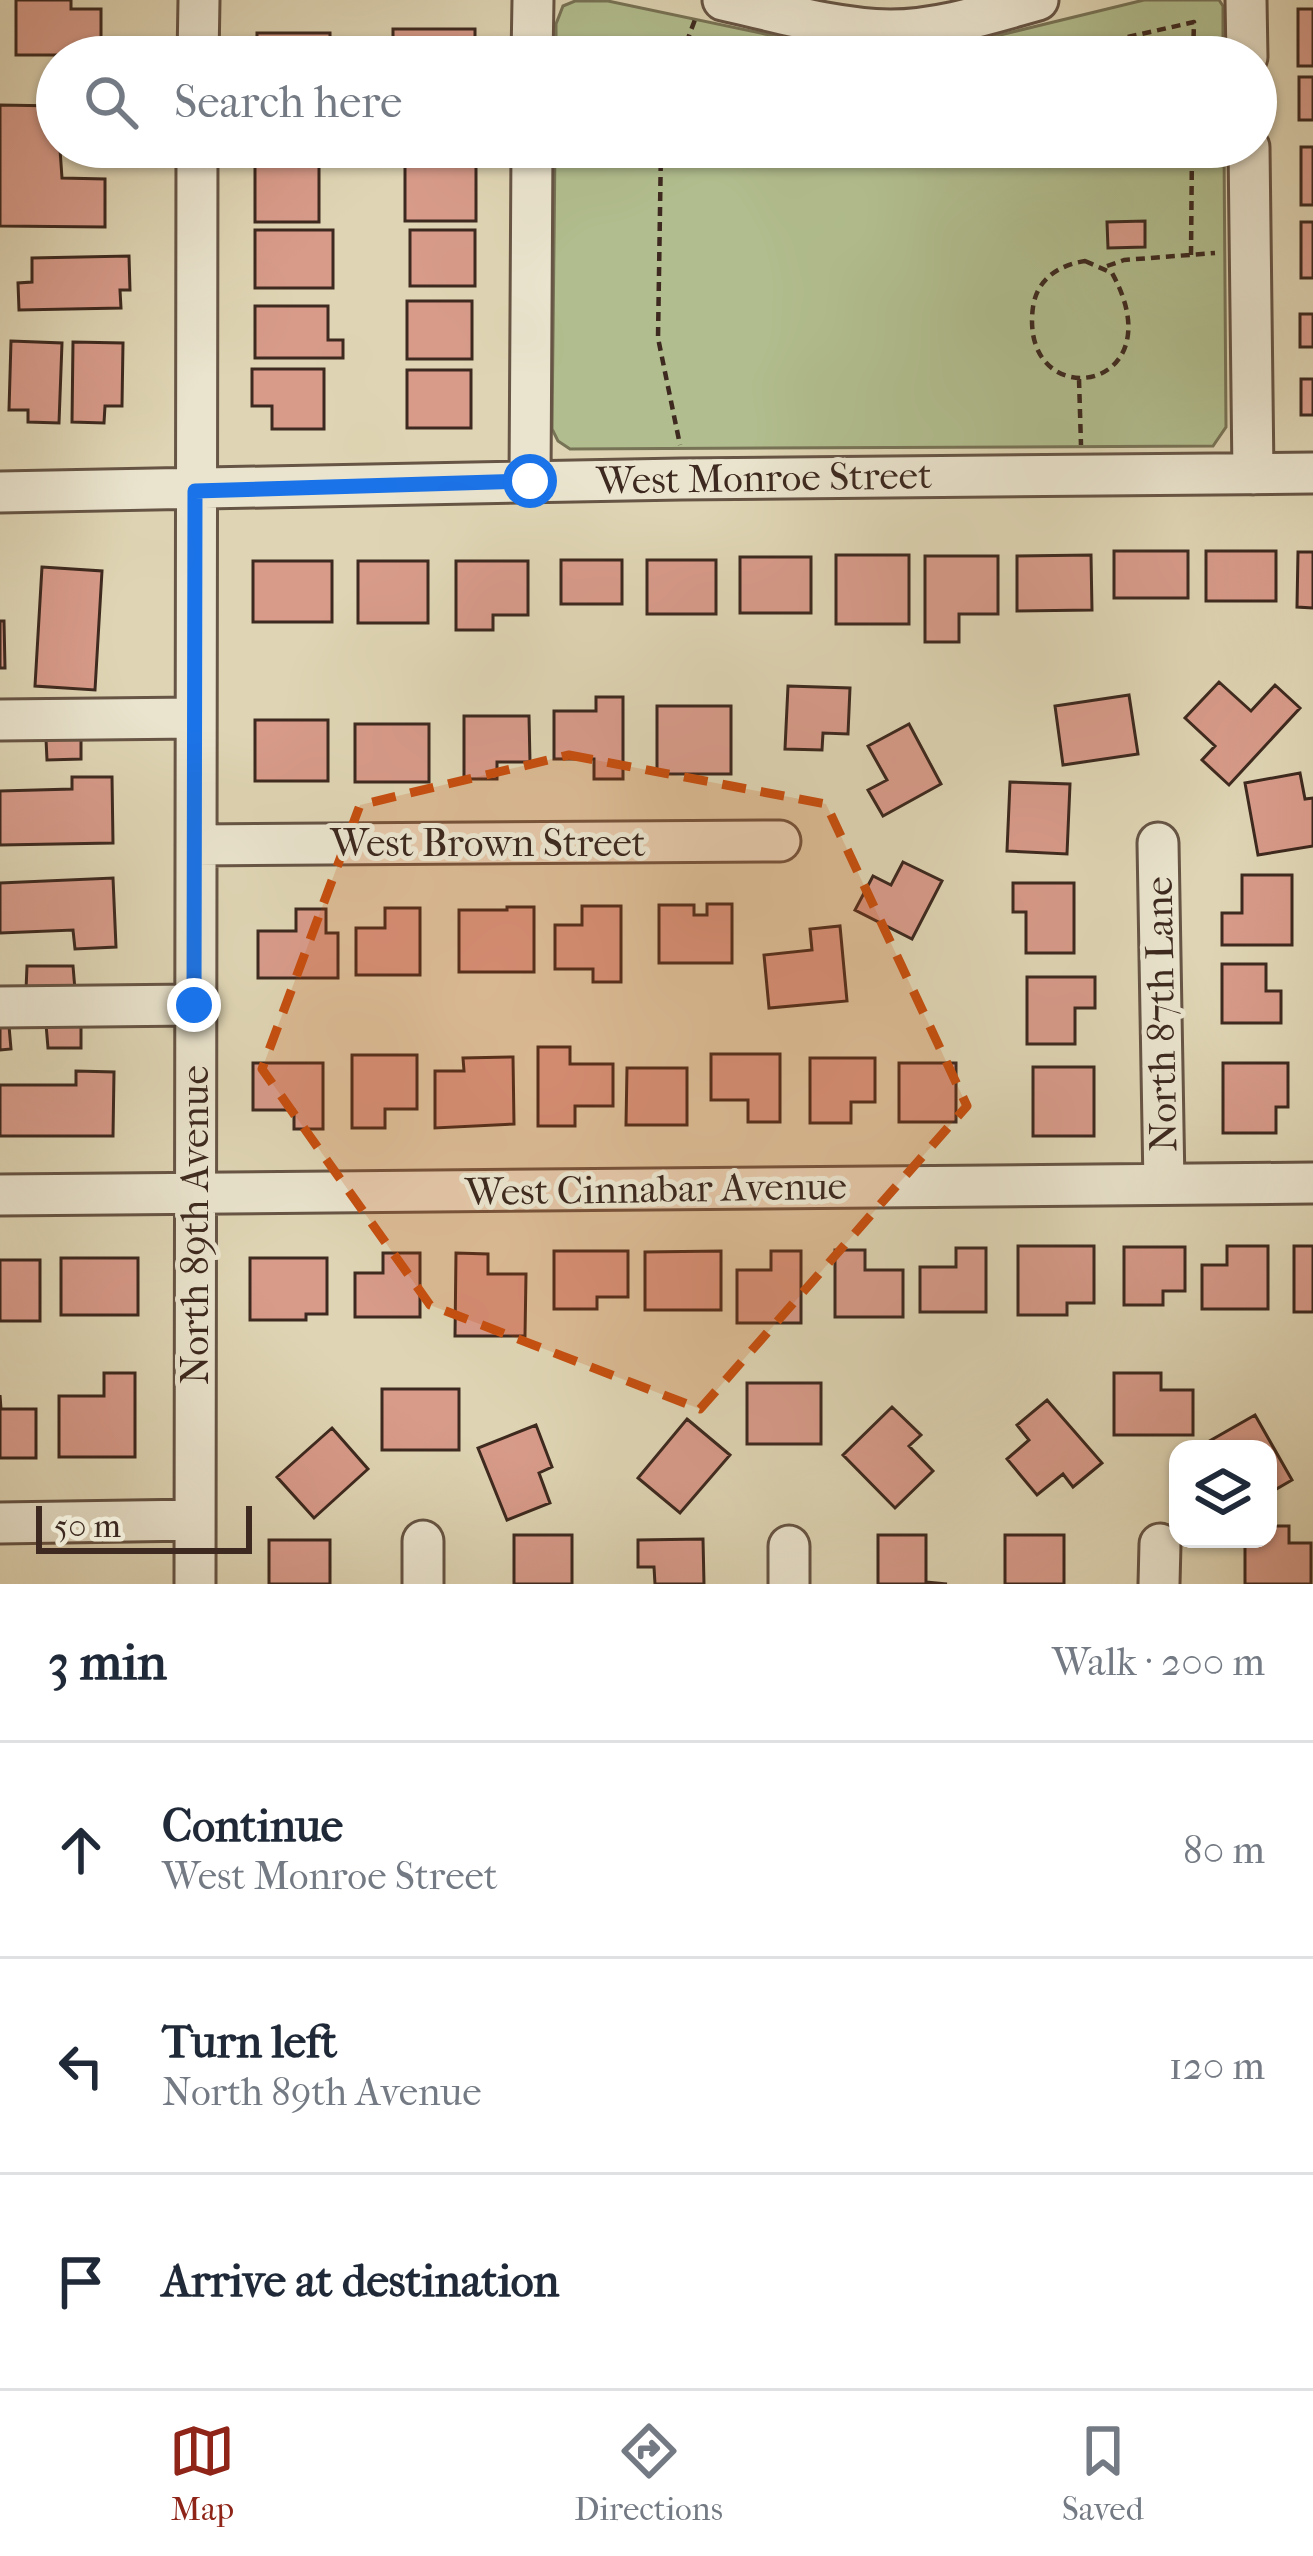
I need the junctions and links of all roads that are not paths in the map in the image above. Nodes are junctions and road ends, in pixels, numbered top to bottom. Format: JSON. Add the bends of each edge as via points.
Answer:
{"nodes":[{"id":1,"x":199,"y":0,"type":"edge"},
{"id":2,"x":532,"y":0,"type":"edge"},
{"id":3,"x":723,"y":0,"type":"edge"},
{"id":4,"x":1038,"y":0,"type":"edge"},
{"id":5,"x":1246,"y":0,"type":"edge"},
{"id":6,"x":198,"y":36,"type":"edge"},
{"id":7,"x":532,"y":36,"type":"edge"},
{"id":8,"x":1247,"y":36,"type":"edge"},
{"id":9,"x":197,"y":168,"type":"edge"},
{"id":10,"x":532,"y":168,"type":"edge"},
{"id":11,"x":1249,"y":168,"type":"edge"},
{"id":12,"x":1313,"y":473,"type":"edge"},
{"id":13,"x":1253,"y":474,"type":"junction"},
{"id":14,"x":530,"y":481,"type":"junction"},
{"id":15,"x":195,"y":491,"type":"junction"},
{"id":16,"x":0,"y":493,"type":"edge"},
{"id":17,"x":195,"y":718,"type":"junction"},
{"id":18,"x":0,"y":720,"type":"edge"},
{"id":19,"x":780,"y":842,"type":"dead end"},
{"id":20,"x":1158,"y":843,"type":"dead end"},
{"id":21,"x":196,"y":845,"type":"junction"},
{"id":22,"x":194,"y":1005,"type":"junction"},
{"id":23,"x":0,"y":1007,"type":"edge"},
{"id":24,"x":1313,"y":1183,"type":"edge"},
{"id":25,"x":1164,"y":1184,"type":"junction"},
{"id":26,"x":194,"y":1193,"type":"junction"},
{"id":27,"x":0,"y":1196,"type":"edge"},
{"id":28,"x":195,"y":1520,"type":"junction"},
{"id":29,"x":0,"y":1523,"type":"edge"},
{"id":30,"x":423,"y":1541,"type":"dead end"},
{"id":31,"x":1160,"y":1544,"type":"dead end"},
{"id":32,"x":195,"y":1584,"type":"edge"},
{"id":33,"x":423,"y":1584,"type":"edge"},
{"id":34,"x":1160,"y":1584,"type":"edge"}],
"edges":[{"from":1,"to":6,"type":"street"},
{"from":2,"to":7,"type":"street"},
{"from":3,"to":4,"type":"street","via":[[891,30]]},
{"from":5,"to":8,"type":"street"},
{"from":9,"to":15,"type":"street","name":"North 89th Avenue"},
{"from":10,"to":14,"type":"street"},
{"from":11,"to":13,"type":"street"},
{"from":12,"to":13,"type":"street","name":"West Monroe Street"},
{"from":13,"to":14,"type":"street","name":"West Monroe Street"},
{"from":14,"to":15,"type":"street","name":"West Monroe Street"},
{"from":15,"to":16,"type":"street","name":"West Monroe Street"},
{"from":15,"to":17,"type":"street","name":"North 89th Avenue"},
{"from":17,"to":18,"type":"street"},
{"from":17,"to":21,"type":"street","name":"North 89th Avenue"},
{"from":19,"to":21,"type":"street","name":"West Brown Street"},
{"from":20,"to":25,"type":"street","name":"North 87th Lane"},
{"from":21,"to":22,"type":"street","name":"North 89th Avenue"},
{"from":22,"to":23,"type":"street"},
{"from":22,"to":26,"type":"street","name":"North 89th Avenue"},
{"from":24,"to":25,"type":"street","name":"West Cinnabar Avenue"},
{"from":25,"to":26,"type":"street","name":"West Cinnabar Avenue"},
{"from":26,"to":27,"type":"street","name":"West Cinnabar Avenue"},
{"from":26,"to":28,"type":"street","name":"North 89th Avenue"},
{"from":28,"to":29,"type":"street"},
{"from":28,"to":32,"type":"street","name":"North 89th Avenue"},
{"from":30,"to":33,"type":"street"},
{"from":31,"to":34,"type":"street"}]}
